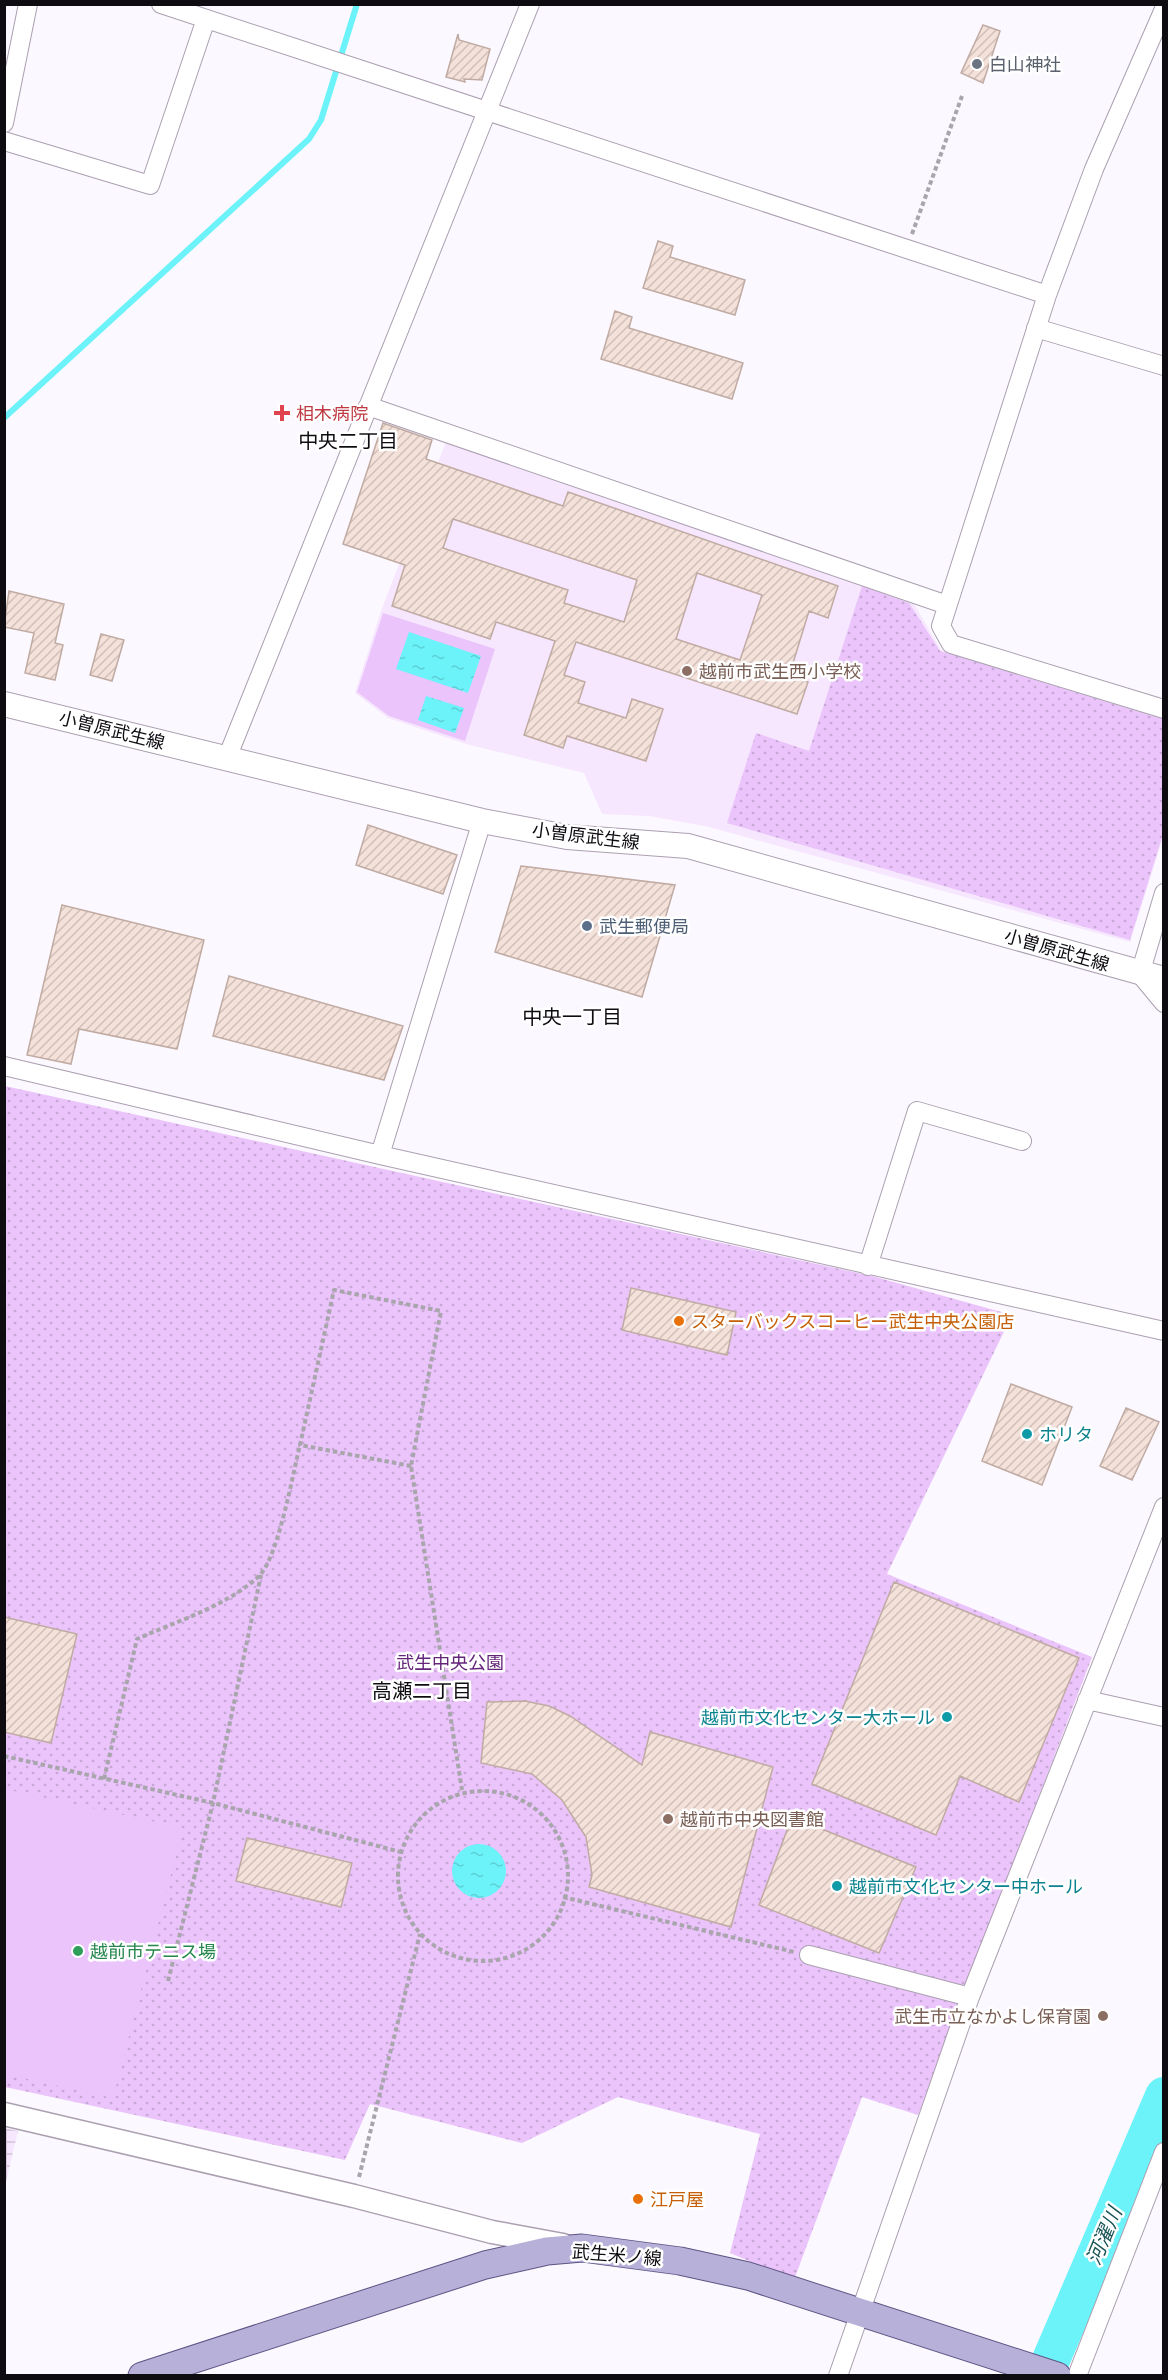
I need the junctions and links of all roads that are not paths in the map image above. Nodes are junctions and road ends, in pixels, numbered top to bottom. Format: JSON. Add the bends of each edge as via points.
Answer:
{"nodes":[{"id":1,"x":28,"y":4,"type":"edge"},
{"id":2,"x":161,"y":4,"type":"edge"},
{"id":3,"x":530,"y":4,"type":"edge"},
{"id":4,"x":1164,"y":9,"type":"edge"},
{"id":5,"x":206,"y":19,"type":"junction"},
{"id":6,"x":487,"y":112,"type":"junction"},
{"id":7,"x":4,"y":123,"type":"edge"},
{"id":8,"x":4,"y":141,"type":"edge"},
{"id":9,"x":1047,"y":295,"type":"junction"},
{"id":10,"x":1036,"y":328,"type":"junction"},
{"id":11,"x":1164,"y":366,"type":"edge"},
{"id":12,"x":368,"y":406,"type":"junction"},
{"id":13,"x":947,"y":604,"type":"junction"},
{"id":14,"x":4,"y":704,"type":"edge"},
{"id":15,"x":1164,"y":709,"type":"edge"},
{"id":16,"x":227,"y":758,"type":"junction"},
{"id":17,"x":482,"y":820,"type":"junction"},
{"id":18,"x":1164,"y":893,"type":"edge"},
{"id":19,"x":1140,"y":974,"type":"junction"},
{"id":20,"x":1164,"y":979,"type":"edge"},
{"id":21,"x":1164,"y":1003,"type":"edge"},
{"id":22,"x":4,"y":1066,"type":"edge"},
{"id":23,"x":1022,"y":1141,"type":"dead end"},
{"id":24,"x":380,"y":1155,"type":"junction"},
{"id":25,"x":868,"y":1266,"type":"junction"},
{"id":26,"x":1164,"y":1331,"type":"edge"},
{"id":27,"x":1164,"y":1507,"type":"edge"},
{"id":28,"x":1087,"y":1700,"type":"junction"},
{"id":29,"x":1164,"y":1717,"type":"edge"},
{"id":30,"x":809,"y":1955,"type":"road end"},
{"id":31,"x":970,"y":1997,"type":"junction"},
{"id":32,"x":4,"y":2114,"type":"edge"},
{"id":33,"x":1164,"y":2152,"type":"edge"},
{"id":34,"x":582,"y":2248,"type":"junction"},
{"id":35,"x":861,"y":2314,"type":"junction"},
{"id":36,"x":142,"y":2376,"type":"edge"},
{"id":37,"x":838,"y":2376,"type":"edge"},
{"id":38,"x":1057,"y":2376,"type":"edge"},
{"id":39,"x":1077,"y":2376,"type":"edge"}],
"edges":[{"from":1,"to":7,"type":"street"},
{"from":2,"to":5,"type":"street"},
{"from":3,"to":6,"type":"street"},
{"from":4,"to":9,"type":"street","via":[[1094,169]]},
{"from":5,"to":6,"type":"street"},
{"from":5,"to":8,"type":"street","via":[[150,185]]},
{"from":6,"to":9,"type":"street"},
{"from":6,"to":12,"type":"street"},
{"from":9,"to":10,"type":"street"},
{"from":10,"to":11,"type":"street"},
{"from":10,"to":13,"type":"street"},
{"from":12,"to":13,"type":"street"},
{"from":12,"to":16,"type":"street"},
{"from":13,"to":15,"type":"street","via":[[941,626],[951,644]]},
{"from":14,"to":16,"type":"main road","name":"小曽原武生線"},
{"from":16,"to":17,"type":"main road","name":"小曽原武生線"},
{"from":17,"to":19,"type":"main road","name":"小曽原武生線","via":[[567,837],[688,846]]},
{"from":17,"to":24,"type":"street"},
{"from":18,"to":19,"type":"street"},
{"from":19,"to":20,"type":"main road","name":"小曽原武生線"},
{"from":19,"to":21,"type":"street"},
{"from":22,"to":24,"type":"street"},
{"from":23,"to":25,"type":"street","via":[[917,1111]]},
{"from":24,"to":25,"type":"street"},
{"from":25,"to":26,"type":"street"},
{"from":27,"to":28,"type":"street"},
{"from":28,"to":29,"type":"street"},
{"from":28,"to":31,"type":"street"},
{"from":30,"to":31,"type":"street"},
{"from":31,"to":35,"type":"street"},
{"from":32,"to":34,"type":"street","via":[[492,2232]]},
{"from":33,"to":39,"type":"street"},
{"from":34,"to":35,"type":"main road","name":"武生米ノ線","via":[[715,2267],[816,2296]]},
{"from":34,"to":36,"type":"main road","name":"武生米ノ線","via":[[547,2251],[485,2265]]},
{"from":35,"to":37,"type":"street"},
{"from":35,"to":38,"type":"main road","name":"武生米ノ線"}]}
